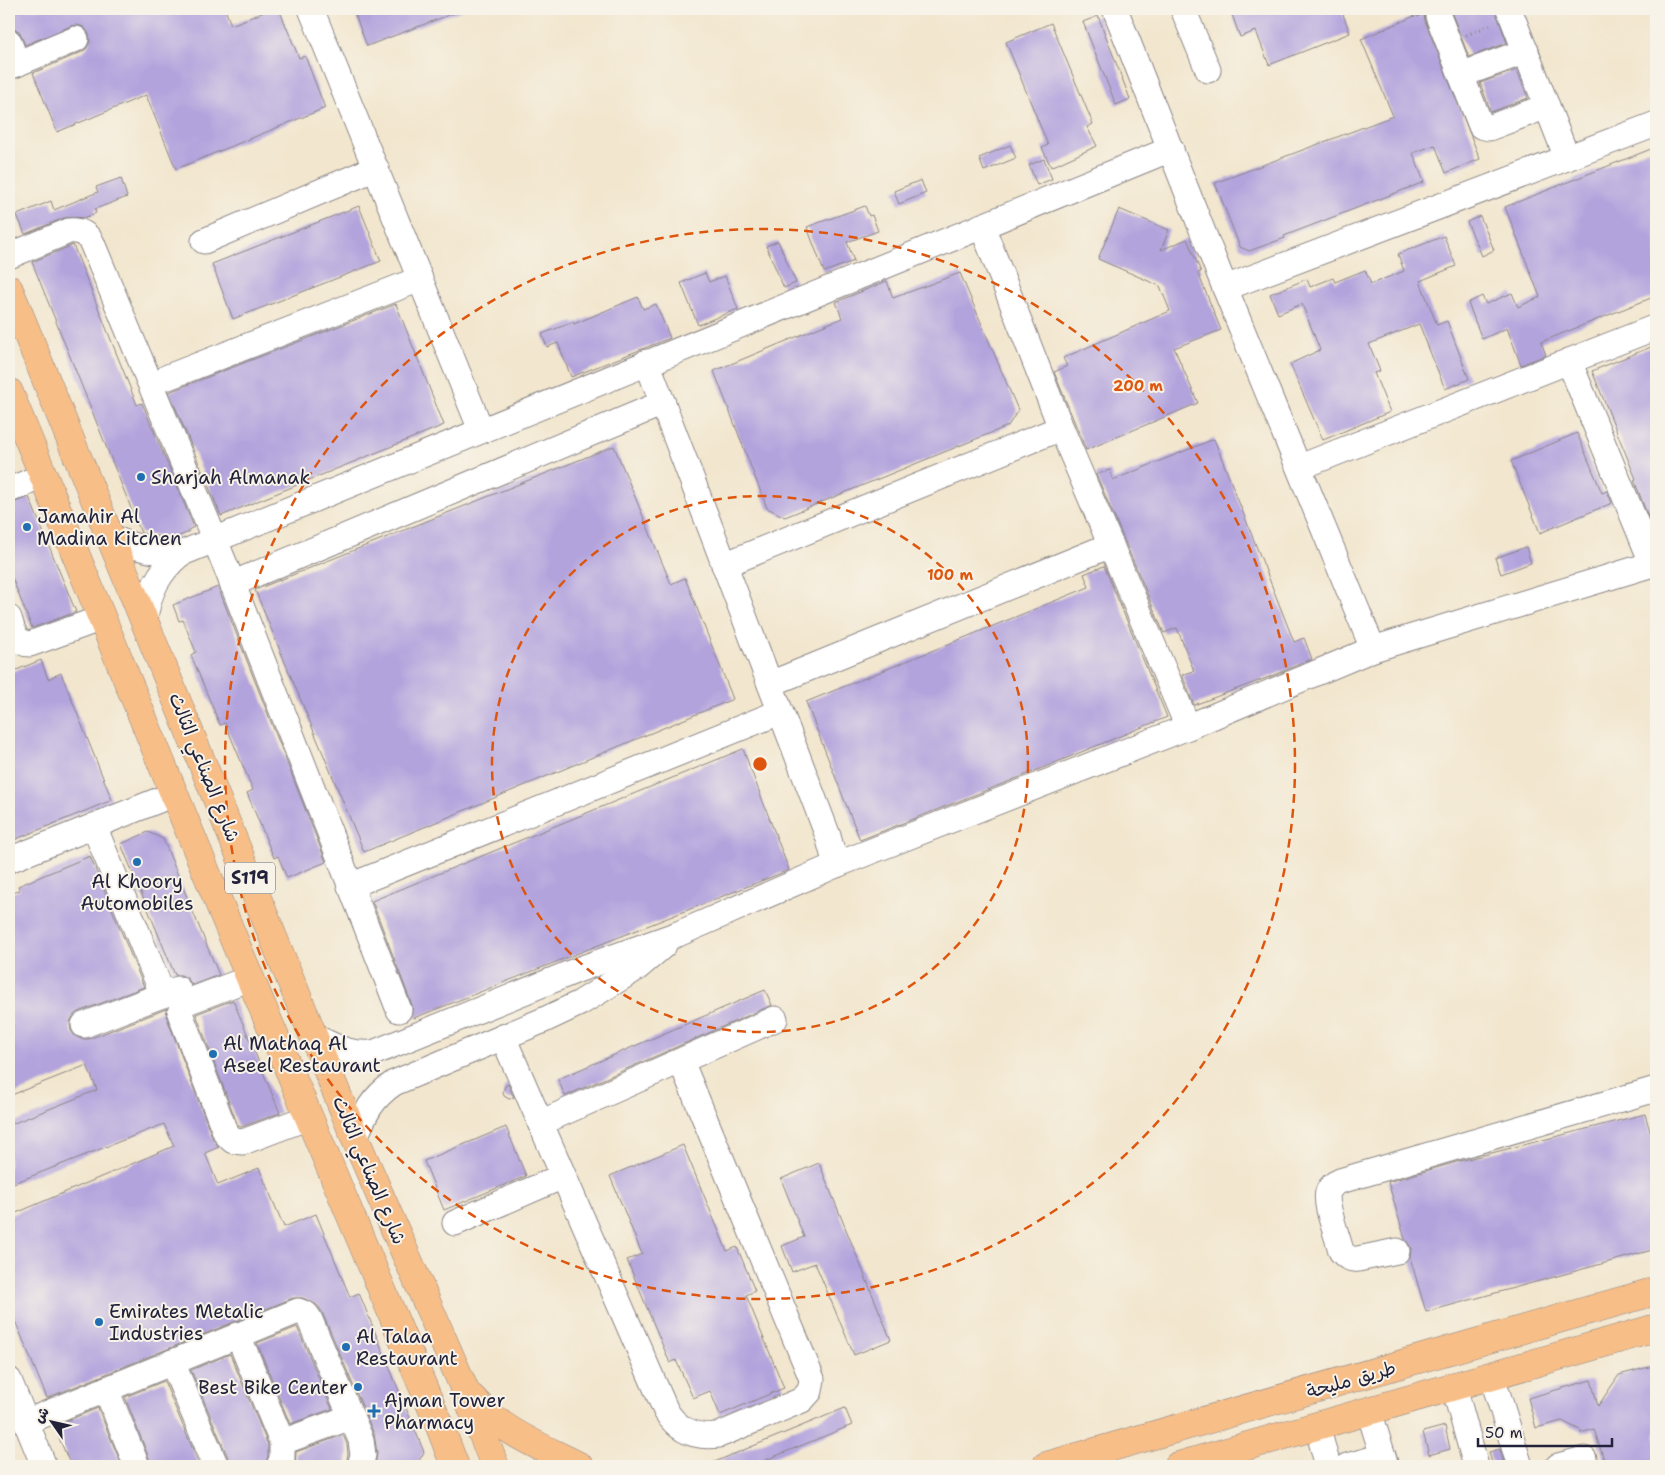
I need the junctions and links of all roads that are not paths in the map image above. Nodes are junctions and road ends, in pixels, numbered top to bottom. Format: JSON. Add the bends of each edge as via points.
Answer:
{"nodes":[{"id":1,"x":311,"y":9,"type":"edge"},
{"id":2,"x":1115,"y":9,"type":"edge"},
{"id":3,"x":1183,"y":9,"type":"edge"},
{"id":4,"x":1511,"y":13,"type":"edge"},
{"id":5,"x":1438,"y":16,"type":"dead end"},
{"id":6,"x":76,"y":39,"type":"dead end"},
{"id":7,"x":1526,"y":51,"type":"junction"},
{"id":8,"x":12,"y":58,"type":"edge"},
{"id":9,"x":1208,"y":70,"type":"dead end"},
{"id":10,"x":1460,"y":75,"type":"junction"},
{"id":11,"x":1547,"y":106,"type":"junction"},
{"id":12,"x":1656,"y":124,"type":"edge"},
{"id":13,"x":1171,"y":150,"type":"junction"},
{"id":14,"x":1567,"y":158,"type":"junction"},
{"id":15,"x":376,"y":168,"type":"junction"},
{"id":16,"x":982,"y":226,"type":"junction"},
{"id":17,"x":204,"y":241,"type":"dead end"},
{"id":18,"x":9,"y":256,"type":"edge"},
{"id":19,"x":420,"y":279,"type":"junction"},
{"id":20,"x":1225,"y":288,"type":"junction"},
{"id":21,"x":9,"y":289,"type":"edge"},
{"id":22,"x":1656,"y":327,"type":"edge"},
{"id":23,"x":1569,"y":361,"type":"junction"},
{"id":24,"x":647,"y":362,"type":"junction"},
{"id":25,"x":168,"y":377,"type":"dead end"},
{"id":26,"x":9,"y":392,"type":"edge"},
{"id":27,"x":663,"y":403,"type":"junction"},
{"id":28,"x":1061,"y":428,"type":"junction"},
{"id":29,"x":481,"y":430,"type":"junction"},
{"id":30,"x":1300,"y":468,"type":"junction"},
{"id":31,"x":43,"y":476,"type":"junction"},
{"id":32,"x":9,"y":490,"type":"edge"},
{"id":33,"x":110,"y":537,"type":"junction"},
{"id":34,"x":215,"y":540,"type":"junction"},
{"id":35,"x":1111,"y":545,"type":"junction"},
{"id":36,"x":180,"y":554,"type":"junction"},
{"id":37,"x":1655,"y":564,"type":"edge"},
{"id":38,"x":724,"y":565,"type":"junction"},
{"id":39,"x":232,"y":584,"type":"junction"},
{"id":40,"x":9,"y":618,"type":"edge"},
{"id":41,"x":102,"y":618,"type":"junction"},
{"id":42,"x":145,"y":620,"type":"junction"},
{"id":43,"x":1373,"y":649,"type":"junction"},
{"id":44,"x":770,"y":684,"type":"junction"},
{"id":45,"x":780,"y":712,"type":"junction"},
{"id":46,"x":1188,"y":727,"type":"junction"},
{"id":47,"x":174,"y":794,"type":"junction"},
{"id":48,"x":94,"y":826,"type":"junction"},
{"id":49,"x":9,"y":860,"type":"edge"},
{"id":50,"x":836,"y":865,"type":"junction"},
{"id":51,"x":350,"y":886,"type":"junction"},
{"id":52,"x":678,"y":934,"type":"junction"},
{"id":53,"x":244,"y":963,"type":"junction"},
{"id":54,"x":163,"y":995,"type":"junction"},
{"id":55,"x":398,"y":1010,"type":"dead end"},
{"id":56,"x":304,"y":1011,"type":"junction"},
{"id":57,"x":775,"y":1019,"type":"dead end"},
{"id":58,"x":84,"y":1025,"type":"dead end"},
{"id":59,"x":315,"y":1037,"type":"junction"},
{"id":60,"x":503,"y":1037,"type":"junction"},
{"id":61,"x":681,"y":1060,"type":"junction"},
{"id":62,"x":1656,"y":1089,"type":"edge"},
{"id":63,"x":309,"y":1117,"type":"junction"},
{"id":64,"x":540,"y":1123,"type":"junction"},
{"id":65,"x":355,"y":1138,"type":"junction"},
{"id":66,"x":563,"y":1176,"type":"junction"},
{"id":67,"x":455,"y":1223,"type":"dead end"},
{"id":68,"x":1397,"y":1251,"type":"dead end"},
{"id":69,"x":1656,"y":1291,"type":"edge"},
{"id":70,"x":1656,"y":1328,"type":"edge"},
{"id":71,"x":238,"y":1335,"type":"junction"},
{"id":72,"x":172,"y":1362,"type":"junction"},
{"id":73,"x":1492,"y":1376,"type":"junction"},
{"id":74,"x":9,"y":1380,"type":"edge"},
{"id":75,"x":1454,"y":1387,"type":"junction"},
{"id":76,"x":464,"y":1388,"type":"junction"},
{"id":77,"x":106,"y":1389,"type":"junction"},
{"id":78,"x":1369,"y":1411,"type":"junction"},
{"id":79,"x":351,"y":1417,"type":"junction"},
{"id":80,"x":1506,"y":1419,"type":"junction"},
{"id":81,"x":26,"y":1422,"type":"junction"},
{"id":82,"x":1186,"y":1426,"type":"junction"},
{"id":83,"x":1316,"y":1426,"type":"junction"},
{"id":84,"x":440,"y":1427,"type":"junction"},
{"id":85,"x":1466,"y":1430,"type":"junction"},
{"id":86,"x":281,"y":1454,"type":"edge"},
{"id":87,"x":1584,"y":1459,"type":"dead end"},
{"id":88,"x":1384,"y":1461,"type":"edge"},
{"id":89,"x":44,"y":1466,"type":"edge"},
{"id":90,"x":137,"y":1466,"type":"edge"},
{"id":91,"x":216,"y":1466,"type":"edge"},
{"id":92,"x":360,"y":1466,"type":"edge"},
{"id":93,"x":436,"y":1466,"type":"edge"},
{"id":94,"x":455,"y":1466,"type":"edge"},
{"id":95,"x":495,"y":1466,"type":"edge"},
{"id":96,"x":579,"y":1466,"type":"edge"},
{"id":97,"x":1046,"y":1466,"type":"edge"},
{"id":98,"x":1179,"y":1466,"type":"edge"},
{"id":99,"x":1328,"y":1466,"type":"edge"},
{"id":100,"x":1347,"y":1466,"type":"edge"},
{"id":101,"x":1476,"y":1466,"type":"edge"},
{"id":102,"x":1520,"y":1466,"type":"edge"},
{"id":103,"x":1558,"y":1466,"type":"edge"}],
"edges":[{"from":1,"to":15,"type":"street"},
{"from":2,"to":13,"type":"street"},
{"from":3,"to":9,"type":"street"},
{"from":4,"to":7,"type":"street"},
{"from":5,"to":10,"type":"street"},
{"from":6,"to":8,"type":"street"},
{"from":7,"to":10,"type":"street"},
{"from":7,"to":11,"type":"street"},
{"from":10,"to":11,"type":"street","via":[[1484,127],[1489,128]]},
{"from":11,"to":14,"type":"street"},
{"from":12,"to":14,"type":"street"},
{"from":13,"to":16,"type":"street"},
{"from":13,"to":20,"type":"street"},
{"from":14,"to":20,"type":"street"},
{"from":15,"to":17,"type":"street"},
{"from":15,"to":19,"type":"street"},
{"from":16,"to":24,"type":"street"},
{"from":16,"to":28,"type":"street"},
{"from":18,"to":34,"type":"street","via":[[69,231],[84,233],[89,238]]},
{"from":19,"to":25,"type":"street"},
{"from":19,"to":29,"type":"street"},
{"from":20,"to":30,"type":"street"},
{"from":21,"to":33,"type":"main road","name":"شارع الصناعي الثالث","number":"S119"},
{"from":22,"to":23,"type":"street"},
{"from":23,"to":30,"type":"street"},
{"from":23,"to":37,"type":"street"},
{"from":24,"to":27,"type":"street"},
{"from":24,"to":29,"type":"street"},
{"from":26,"to":31,"type":"main road","name":"شارع الصناعي الثالث","number":"S119"},
{"from":27,"to":38,"type":"street"},
{"from":27,"to":39,"type":"street"},
{"from":28,"to":35,"type":"street"},
{"from":28,"to":38,"type":"street"},
{"from":29,"to":34,"type":"street"},
{"from":30,"to":43,"type":"street"},
{"from":31,"to":32,"type":"street"},
{"from":31,"to":41,"type":"main road","name":"شارع الصناعي الثالث","number":"S119"},
{"from":33,"to":36,"type":"street","via":[[151,552]]},
{"from":33,"to":42,"type":"main road","name":"شارع الصناعي الثالث","number":"S119"},
{"from":34,"to":36,"type":"street"},
{"from":34,"to":39,"type":"street"},
{"from":35,"to":44,"type":"street"},
{"from":35,"to":46,"type":"street"},
{"from":36,"to":42,"type":"street","via":[[168,564],[155,583]]},
{"from":37,"to":43,"type":"street"},
{"from":38,"to":44,"type":"street"},
{"from":39,"to":51,"type":"street"},
{"from":40,"to":41,"type":"street","via":[[17,639],[26,644]]},
{"from":41,"to":47,"type":"main road","name":"شارع الصناعي الثالث","number":"S119"},
{"from":42,"to":56,"type":"main road","name":"شارع الصناعي الثالث","number":"S119"},
{"from":43,"to":46,"type":"street"},
{"from":44,"to":45,"type":"street"},
{"from":45,"to":50,"type":"street"},
{"from":45,"to":51,"type":"street"},
{"from":46,"to":50,"type":"street"},
{"from":47,"to":48,"type":"street"},
{"from":47,"to":53,"type":"main road","name":"شارع الصناعي الثالث","number":"S119"},
{"from":48,"to":49,"type":"street"},
{"from":48,"to":54,"type":"street"},
{"from":50,"to":52,"type":"street"},
{"from":51,"to":55,"type":"street"},
{"from":52,"to":59,"type":"street","via":[[580,969],[373,1053],[348,1052]]},
{"from":52,"to":60,"type":"street","via":[[637,968],[580,1003]]},
{"from":53,"to":54,"type":"street"},
{"from":53,"to":56,"type":"main road","via":[[247,944],[254,949],[280,1008],[288,1013]]},
{"from":53,"to":63,"type":"main road","name":"شارع الصناعي الثالث","number":"S119"},
{"from":53,"to":63,"type":"street","via":[[183,1005],[180,1013],[226,1134],[233,1141],[242,1142]]},
{"from":54,"to":58,"type":"street"},
{"from":56,"to":59,"type":"main road","name":"شارع الصناعي الثالث","number":"S119"},
{"from":57,"to":61,"type":"street"},
{"from":59,"to":65,"type":"main road","name":"شارع الصناعي الثالث","number":"S119"},
{"from":60,"to":64,"type":"street"},
{"from":60,"to":65,"type":"street","via":[[382,1091],[372,1102]]},
{"from":61,"to":64,"type":"street"},
{"from":61,"to":66,"type":"street","via":[[811,1373],[812,1386],[807,1396],[719,1435],[698,1436],[671,1420]]},
{"from":62,"to":68,"type":"street","via":[[1332,1186],[1327,1201],[1344,1255],[1353,1260]]},
{"from":63,"to":84,"type":"main road","name":"شارع الصناعي الثالث","number":"S119"},
{"from":64,"to":66,"type":"street"},
{"from":65,"to":76,"type":"main road","name":"شارع الصناعي الثالث","number":"S119"},
{"from":66,"to":67,"type":"street"},
{"from":69,"to":82,"type":"main road","name":"طريق مليحة"},
{"from":70,"to":73,"type":"main road","name":"طريق مليحة"},
{"from":71,"to":72,"type":"street"},
{"from":71,"to":79,"type":"street","via":[[294,1312],[306,1314]]},
{"from":71,"to":86,"type":"street"},
{"from":72,"to":77,"type":"street"},
{"from":72,"to":91,"type":"street"},
{"from":73,"to":75,"type":"main road","name":"طريق مليحة"},
{"from":73,"to":80,"type":"street"},
{"from":74,"to":81,"type":"street"},
{"from":75,"to":78,"type":"main road","name":"طريق مليحة"},
{"from":75,"to":85,"type":"street"},
{"from":76,"to":95,"type":"main road","name":"شارع الصناعي الثالث","number":"S119"},
{"from":76,"to":96,"type":"main road","via":[[491,1418],[504,1427]]},
{"from":77,"to":81,"type":"street"},
{"from":77,"to":90,"type":"street"},
{"from":78,"to":83,"type":"main road","name":"طريق مليحة"},
{"from":78,"to":88,"type":"street"},
{"from":79,"to":86,"type":"street"},
{"from":79,"to":92,"type":"street","via":[[363,1447]]},
{"from":80,"to":85,"type":"street"},
{"from":80,"to":102,"type":"street"},
{"from":81,"to":89,"type":"street"},
{"from":82,"to":97,"type":"main road","name":"طريق مليحة"},
{"from":82,"to":98,"type":"main road","via":[[1172,1440],[1169,1449]]},
{"from":83,"to":98,"type":"main road","name":"طريق مليحة"},
{"from":83,"to":99,"type":"street"},
{"from":84,"to":93,"type":"main road"},
{"from":84,"to":94,"type":"main road","name":"شارع الصناعي الثالث","number":"S119"},
{"from":85,"to":101,"type":"street"},
{"from":87,"to":103,"type":"street"},
{"from":88,"to":100,"type":"street"}]}
